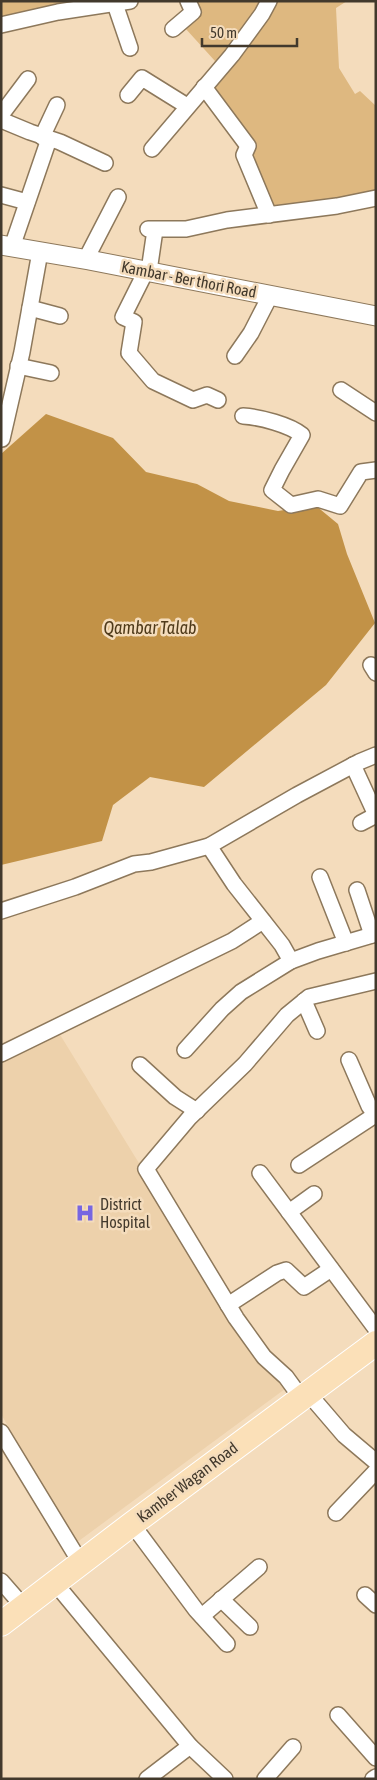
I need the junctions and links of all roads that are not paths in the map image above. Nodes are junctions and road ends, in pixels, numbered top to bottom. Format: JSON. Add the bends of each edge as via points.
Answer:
{"nodes":[{"id":1,"x":130,"y":1,"type":"edge"},
{"id":2,"x":188,"y":1,"type":"edge"},
{"id":3,"x":269,"y":1,"type":"edge"},
{"id":4,"x":115,"y":4,"type":"junction"},
{"id":5,"x":1,"y":25,"type":"edge"},
{"id":6,"x":173,"y":29,"type":"dead end"},
{"id":7,"x":130,"y":48,"type":"dead end"},
{"id":8,"x":28,"y":79,"type":"dead end"},
{"id":9,"x":204,"y":87,"type":"junction"},
{"id":10,"x":128,"y":96,"type":"dead end"},
{"id":11,"x":57,"y":105,"type":"dead end"},
{"id":12,"x":187,"y":106,"type":"junction"},
{"id":13,"x":1,"y":115,"type":"edge"},
{"id":14,"x":1,"y":120,"type":"edge"},
{"id":15,"x":46,"y":138,"type":"junction"},
{"id":16,"x":152,"y":149,"type":"dead end"},
{"id":17,"x":104,"y":163,"type":"dead end"},
{"id":18,"x":1,"y":195,"type":"edge"},
{"id":19,"x":118,"y":197,"type":"dead end"},
{"id":20,"x":376,"y":198,"type":"edge"},
{"id":21,"x":27,"y":202,"type":"junction"},
{"id":22,"x":269,"y":215,"type":"junction"},
{"id":23,"x":6,"y":246,"type":"edge"},
{"id":24,"x":40,"y":252,"type":"junction"},
{"id":25,"x":86,"y":259,"type":"junction"},
{"id":26,"x":148,"y":271,"type":"junction"},
{"id":27,"x":270,"y":296,"type":"junction"},
{"id":28,"x":30,"y":308,"type":"junction"},
{"id":29,"x":60,"y":316,"type":"dead end"},
{"id":30,"x":376,"y":316,"type":"edge"},
{"id":31,"x":236,"y":356,"type":"dead end"},
{"id":32,"x":18,"y":366,"type":"junction"},
{"id":33,"x":51,"y":373,"type":"dead end"},
{"id":34,"x":341,"y":390,"type":"dead end"},
{"id":35,"x":218,"y":400,"type":"dead end"},
{"id":36,"x":376,"y":413,"type":"edge"},
{"id":37,"x":243,"y":416,"type":"dead end"},
{"id":38,"x":2,"y":439,"type":"edge"},
{"id":39,"x":376,"y":470,"type":"edge"},
{"id":40,"x":376,"y":755,"type":"edge"},
{"id":41,"x":353,"y":765,"type":"junction"},
{"id":42,"x":376,"y":815,"type":"edge"},
{"id":43,"x":361,"y":822,"type":"dead end"},
{"id":44,"x":209,"y":846,"type":"junction"},
{"id":45,"x":320,"y":877,"type":"dead end"},
{"id":46,"x":357,"y":890,"type":"dead end"},
{"id":47,"x":1,"y":910,"type":"edge"},
{"id":48,"x":263,"y":921,"type":"junction"},
{"id":49,"x":374,"y":935,"type":"edge"},
{"id":50,"x":346,"y":943,"type":"junction"},
{"id":51,"x":292,"y":961,"type":"junction"},
{"id":52,"x":376,"y":981,"type":"edge"},
{"id":53,"x":304,"y":1001,"type":"junction"},
{"id":54,"x":317,"y":1031,"type":"dead end"},
{"id":55,"x":184,"y":1050,"type":"dead end"},
{"id":56,"x":1,"y":1054,"type":"edge"},
{"id":57,"x":348,"y":1060,"type":"dead end"},
{"id":58,"x":140,"y":1065,"type":"dead end"},
{"id":59,"x":197,"y":1111,"type":"junction"},
{"id":60,"x":376,"y":1116,"type":"edge"},
{"id":61,"x":299,"y":1164,"type":"dead end"},
{"id":62,"x":260,"y":1173,"type":"dead end"},
{"id":63,"x":314,"y":1194,"type":"dead end"},
{"id":64,"x":289,"y":1212,"type":"junction"},
{"id":65,"x":331,"y":1269,"type":"junction"},
{"id":66,"x":228,"y":1306,"type":"junction"},
{"id":67,"x":376,"y":1329,"type":"edge"},
{"id":68,"x":376,"y":1343,"type":"edge"},
{"id":69,"x":301,"y":1390,"type":"junction"},
{"id":70,"x":1,"y":1432,"type":"edge"},
{"id":71,"x":376,"y":1462,"type":"edge"},
{"id":72,"x":376,"y":1471,"type":"edge"},
{"id":73,"x":336,"y":1512,"type":"dead end"},
{"id":74,"x":132,"y":1524,"type":"junction"},
{"id":75,"x":74,"y":1552,"type":"junction"},
{"id":76,"x":259,"y":1567,"type":"dead end"},
{"id":77,"x":55,"y":1583,"type":"junction"},
{"id":78,"x":6,"y":1596,"type":"edge"},
{"id":79,"x":221,"y":1599,"type":"junction"},
{"id":80,"x":202,"y":1616,"type":"junction"},
{"id":81,"x":1,"y":1624,"type":"edge"},
{"id":82,"x":250,"y":1627,"type":"dead end"},
{"id":83,"x":227,"y":1644,"type":"dead end"},
{"id":84,"x":338,"y":1715,"type":"dead end"},
{"id":85,"x":190,"y":1746,"type":"junction"},
{"id":86,"x":293,"y":1748,"type":"dead end"},
{"id":87,"x":376,"y":1758,"type":"edge"},
{"id":88,"x":147,"y":1779,"type":"edge"},
{"id":89,"x":225,"y":1779,"type":"edge"},
{"id":90,"x":264,"y":1779,"type":"edge"}],
"edges":[{"from":1,"to":4,"type":"street"},
{"from":2,"to":6,"type":"street","via":[[194,12]]},
{"from":3,"to":9,"type":"street","via":[[232,55]]},
{"from":4,"to":5,"type":"street"},
{"from":4,"to":7,"type":"street"},
{"from":8,"to":13,"type":"street"},
{"from":9,"to":12,"type":"street"},
{"from":9,"to":22,"type":"street","via":[[248,146],[244,155]]},
{"from":10,"to":12,"type":"street","via":[[142,78]]},
{"from":11,"to":15,"type":"street"},
{"from":12,"to":16,"type":"street"},
{"from":14,"to":15,"type":"street"},
{"from":15,"to":17,"type":"street"},
{"from":15,"to":21,"type":"street"},
{"from":18,"to":21,"type":"street"},
{"from":19,"to":25,"type":"street"},
{"from":20,"to":22,"type":"street"},
{"from":21,"to":23,"type":"street"},
{"from":22,"to":26,"type":"street","via":[[186,229],[151,230]]},
{"from":23,"to":24,"type":"street","name":"Kambar - Ber thori Road"},
{"from":24,"to":25,"type":"street","name":"Kambar - Ber thori Road"},
{"from":24,"to":28,"type":"street"},
{"from":25,"to":26,"type":"street","name":"Kambar - Ber thori Road"},
{"from":26,"to":27,"type":"street","name":"Kambar - Ber thori Road"},
{"from":26,"to":35,"type":"street","via":[[124,317],[134,322],[129,353],[153,382],[193,400],[207,395]]},
{"from":27,"to":30,"type":"street","name":"Kambar - Ber thori Road"},
{"from":27,"to":31,"type":"street"},
{"from":28,"to":29,"type":"street"},
{"from":28,"to":32,"type":"street"},
{"from":32,"to":33,"type":"street"},
{"from":32,"to":38,"type":"street"},
{"from":34,"to":36,"type":"street"},
{"from":37,"to":39,"type":"street","via":[[297,430],[302,436],[272,490],[291,505],[318,499],[340,506],[361,472]]},
{"from":40,"to":41,"type":"street"},
{"from":41,"to":42,"type":"street"},
{"from":41,"to":44,"type":"street"},
{"from":42,"to":43,"type":"street"},
{"from":44,"to":47,"type":"street","via":[[134,864]]},
{"from":44,"to":48,"type":"street"},
{"from":45,"to":50,"type":"street"},
{"from":46,"to":49,"type":"street"},
{"from":48,"to":51,"type":"street"},
{"from":48,"to":56,"type":"street","via":[[232,941]]},
{"from":49,"to":50,"type":"street"},
{"from":50,"to":51,"type":"street"},
{"from":51,"to":55,"type":"street","via":[[242,992]]},
{"from":52,"to":53,"type":"street"},
{"from":53,"to":54,"type":"street"},
{"from":53,"to":59,"type":"street"},
{"from":57,"to":60,"type":"street"},
{"from":58,"to":59,"type":"street","via":[[175,1097]]},
{"from":59,"to":66,"type":"street","via":[[146,1169]]},
{"from":60,"to":61,"type":"street"},
{"from":62,"to":64,"type":"street"},
{"from":63,"to":64,"type":"street"},
{"from":64,"to":65,"type":"street"},
{"from":65,"to":66,"type":"street","via":[[304,1287],[286,1270],[277,1273]]},
{"from":65,"to":67,"type":"street"},
{"from":66,"to":69,"type":"street","via":[[264,1357]]},
{"from":67,"to":69,"type":"main road","name":"Kamber Wagan Road"},
{"from":68,"to":69,"type":"main road","name":"Kamber Wagan Road"},
{"from":69,"to":71,"type":"street","via":[[344,1435]]},
{"from":69,"to":74,"type":"main road","name":"Kamber Wagan Road"},
{"from":69,"to":75,"type":"main road","name":"Kamber Wagan Road"},
{"from":70,"to":75,"type":"street"},
{"from":72,"to":73,"type":"street"},
{"from":74,"to":77,"type":"main road","name":"Kamber Wagan Road"},
{"from":74,"to":80,"type":"street"},
{"from":75,"to":78,"type":"main road","name":"Kamber Wagan Road"},
{"from":76,"to":79,"type":"street"},
{"from":77,"to":81,"type":"main road","name":"Kamber Wagan Road"},
{"from":77,"to":85,"type":"street"},
{"from":79,"to":80,"type":"street"},
{"from":79,"to":82,"type":"street"},
{"from":80,"to":83,"type":"street"},
{"from":84,"to":87,"type":"street"},
{"from":85,"to":88,"type":"street"},
{"from":85,"to":89,"type":"street"},
{"from":86,"to":90,"type":"street"}]}
